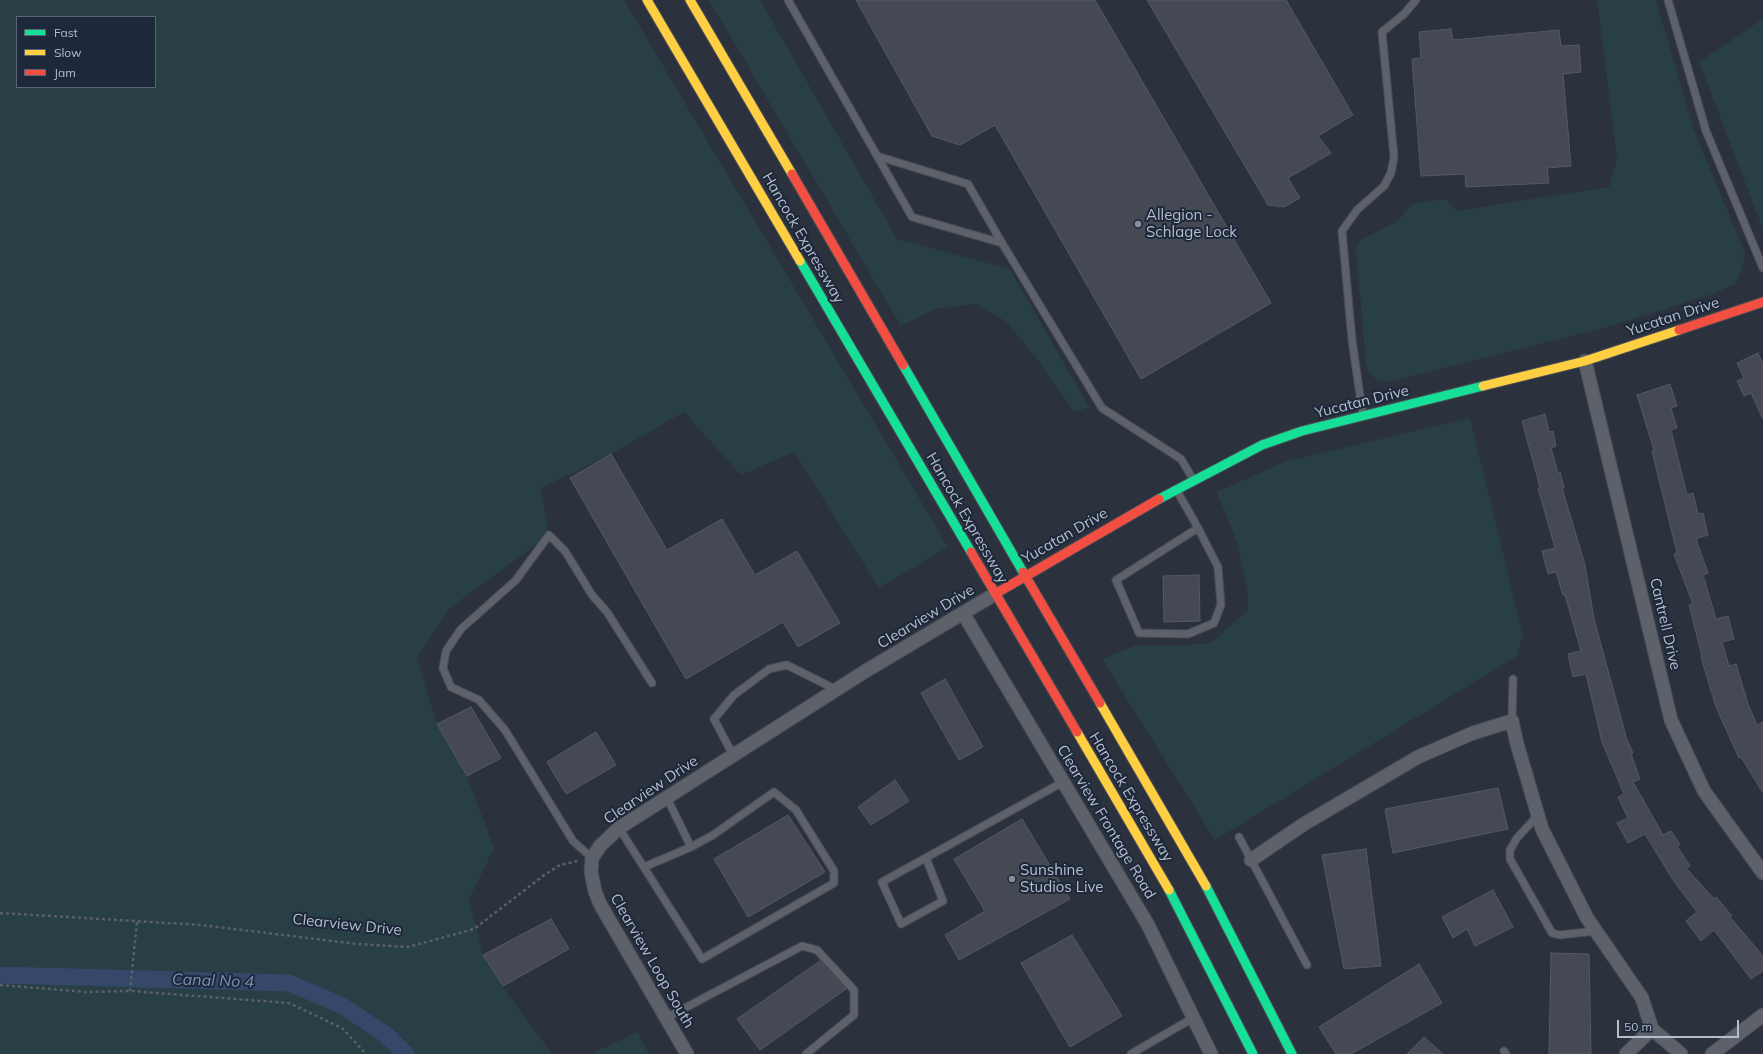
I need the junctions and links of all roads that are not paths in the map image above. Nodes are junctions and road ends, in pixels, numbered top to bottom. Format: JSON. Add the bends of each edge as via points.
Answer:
{"nodes":[{"id":1,"x":647,"y":0,"type":"edge"},
{"id":2,"x":690,"y":0,"type":"edge"},
{"id":3,"x":788,"y":0,"type":"edge"},
{"id":4,"x":1416,"y":0,"type":"edge"},
{"id":5,"x":1668,"y":0,"type":"edge"},
{"id":6,"x":877,"y":156,"type":"junction"},
{"id":7,"x":1002,"y":243,"type":"junction"},
{"id":8,"x":1763,"y":268,"type":"edge"},
{"id":9,"x":1763,"y":302,"type":"edge"},
{"id":10,"x":1585,"y":361,"type":"junction"},
{"id":11,"x":1363,"y":416,"type":"junction"},
{"id":12,"x":1193,"y":479,"type":"junction"},
{"id":13,"x":1176,"y":488,"type":"junction"},
{"id":14,"x":1198,"y":528,"type":"junction"},
{"id":15,"x":1026,"y":575,"type":"junction"},
{"id":16,"x":995,"y":594,"type":"junction"},
{"id":17,"x":963,"y":613,"type":"junction"},
{"id":18,"x":1513,"y":679,"type":"dead end"},
{"id":19,"x":652,"y":683,"type":"dead end"},
{"id":20,"x":837,"y":690,"type":"junction"},
{"id":21,"x":1512,"y":721,"type":"junction"},
{"id":22,"x":733,"y":755,"type":"junction"},
{"id":23,"x":1063,"y":782,"type":"junction"},
{"id":24,"x":667,"y":798,"type":"junction"},
{"id":25,"x":1538,"y":815,"type":"junction"},
{"id":26,"x":619,"y":828,"type":"junction"},
{"id":27,"x":1239,"y":837,"type":"dead end"},
{"id":28,"x":691,"y":846,"type":"junction"},
{"id":29,"x":592,"y":858,"type":"junction"},
{"id":30,"x":926,"y":858,"type":"junction"},
{"id":31,"x":1251,"y":860,"type":"junction"},
{"id":32,"x":644,"y":867,"type":"junction"},
{"id":33,"x":1763,"y":873,"type":"edge"},
{"id":34,"x":1596,"y":931,"type":"junction"},
{"id":35,"x":1307,"y":965,"type":"dead end"},
{"id":36,"x":1763,"y":1015,"type":"edge"},
{"id":37,"x":666,"y":1018,"type":"junction"},
{"id":38,"x":1193,"y":1018,"type":"junction"},
{"id":39,"x":1652,"y":1029,"type":"junction"},
{"id":40,"x":687,"y":1054,"type":"edge"},
{"id":41,"x":806,"y":1054,"type":"edge"},
{"id":42,"x":1131,"y":1054,"type":"edge"},
{"id":43,"x":1211,"y":1054,"type":"edge"},
{"id":44,"x":1253,"y":1054,"type":"edge"},
{"id":45,"x":1292,"y":1054,"type":"edge"},
{"id":46,"x":1626,"y":1054,"type":"edge"},
{"id":47,"x":1681,"y":1054,"type":"edge"},
{"id":48,"x":1712,"y":1054,"type":"edge"}],
"edges":[{"from":1,"to":16,"type":"main road","name":"Hancock Expressway"},
{"from":2,"to":15,"type":"main road","name":"Hancock Expressway"},
{"from":3,"to":6,"type":"lane"},
{"from":4,"to":11,"type":"lane","via":[[1382,32],[1394,157],[1391,173],[1384,186],[1357,210],[1342,231],[1352,340]]},
{"from":5,"to":8,"type":"lane","via":[[1706,131]]},
{"from":6,"to":7,"type":"lane","via":[[968,184]]},
{"from":6,"to":7,"type":"lane","via":[[912,217]]},
{"from":7,"to":12,"type":"lane","via":[[1102,408],[1181,459]]},
{"from":9,"to":10,"type":"main road","name":"Yucatan Drive"},
{"from":10,"to":11,"type":"main road","name":"Yucatan Drive"},
{"from":10,"to":33,"type":"street","name":"Cantrell Drive","via":[[1671,720],[1704,791]]},
{"from":11,"to":12,"type":"main road","name":"Yucatan Drive","via":[[1302,431],[1262,445]]},
{"from":12,"to":13,"type":"main road","name":"Yucatan Drive"},
{"from":13,"to":14,"type":"lane"},
{"from":13,"to":15,"type":"main road","name":"Yucatan Drive"},
{"from":14,"to":14,"type":"lane","via":[[1218,567],[1221,605],[1214,622],[1188,634],[1139,633],[1116,580]]},
{"from":15,"to":16,"type":"main road","name":"Yucatan Drive"},
{"from":15,"to":45,"type":"main road","name":"Hancock Expressway","via":[[1203,880]]},
{"from":16,"to":17,"type":"street","name":"Clearview Drive"},
{"from":16,"to":44,"type":"main road","name":"Hancock Expressway","via":[[1170,891]]},
{"from":17,"to":20,"type":"street","name":"Clearview Drive"},
{"from":17,"to":23,"type":"street","name":"Clearview Frontage Road"},
{"from":18,"to":21,"type":"lane"},
{"from":19,"to":29,"type":"lane","via":[[565,551],[549,535],[516,580],[461,629],[446,651],[443,668],[451,687],[479,700],[506,730],[573,841]]},
{"from":20,"to":22,"type":"street","name":"Clearview Drive"},
{"from":20,"to":22,"type":"lane","via":[[787,665],[769,669],[734,695],[714,719]]},
{"from":21,"to":25,"type":"street"},
{"from":21,"to":31,"type":"street","via":[[1473,733],[1418,757],[1304,824]]},
{"from":22,"to":24,"type":"street","name":"Clearview Drive"},
{"from":23,"to":30,"type":"lane"},
{"from":23,"to":38,"type":"street","name":"Clearview Frontage Road","via":[[1148,925]]},
{"from":24,"to":26,"type":"street","name":"Clearview Drive"},
{"from":24,"to":28,"type":"lane"},
{"from":25,"to":34,"type":"street","via":[[1542,829]]},
{"from":25,"to":34,"type":"lane","via":[[1517,838],[1510,850],[1510,859],[1552,933],[1560,935]]},
{"from":26,"to":29,"type":"street","name":"Clearview Drive","via":[[600,846]]},
{"from":26,"to":32,"type":"lane"},
{"from":27,"to":31,"type":"lane"},
{"from":28,"to":32,"type":"lane"},
{"from":28,"to":32,"type":"lane","via":[[713,835],[774,792],[796,810],[834,871],[834,883],[702,959]]},
{"from":29,"to":37,"type":"street","name":"Clearview Loop South","via":[[591,872],[600,904]]},
{"from":30,"to":30,"type":"lane","via":[[882,882],[901,924],[943,901]]},
{"from":31,"to":35,"type":"lane"},
{"from":34,"to":39,"type":"street","via":[[1642,998]]},
{"from":36,"to":48,"type":"street"},
{"from":37,"to":40,"type":"street","name":"Clearview Loop South"},
{"from":37,"to":41,"type":"lane","via":[[802,946],[817,950],[854,990],[854,1015]]},
{"from":38,"to":42,"type":"lane"},
{"from":38,"to":43,"type":"street","name":"Clearview Frontage Road"},
{"from":39,"to":46,"type":"street"},
{"from":39,"to":47,"type":"street"}]}
